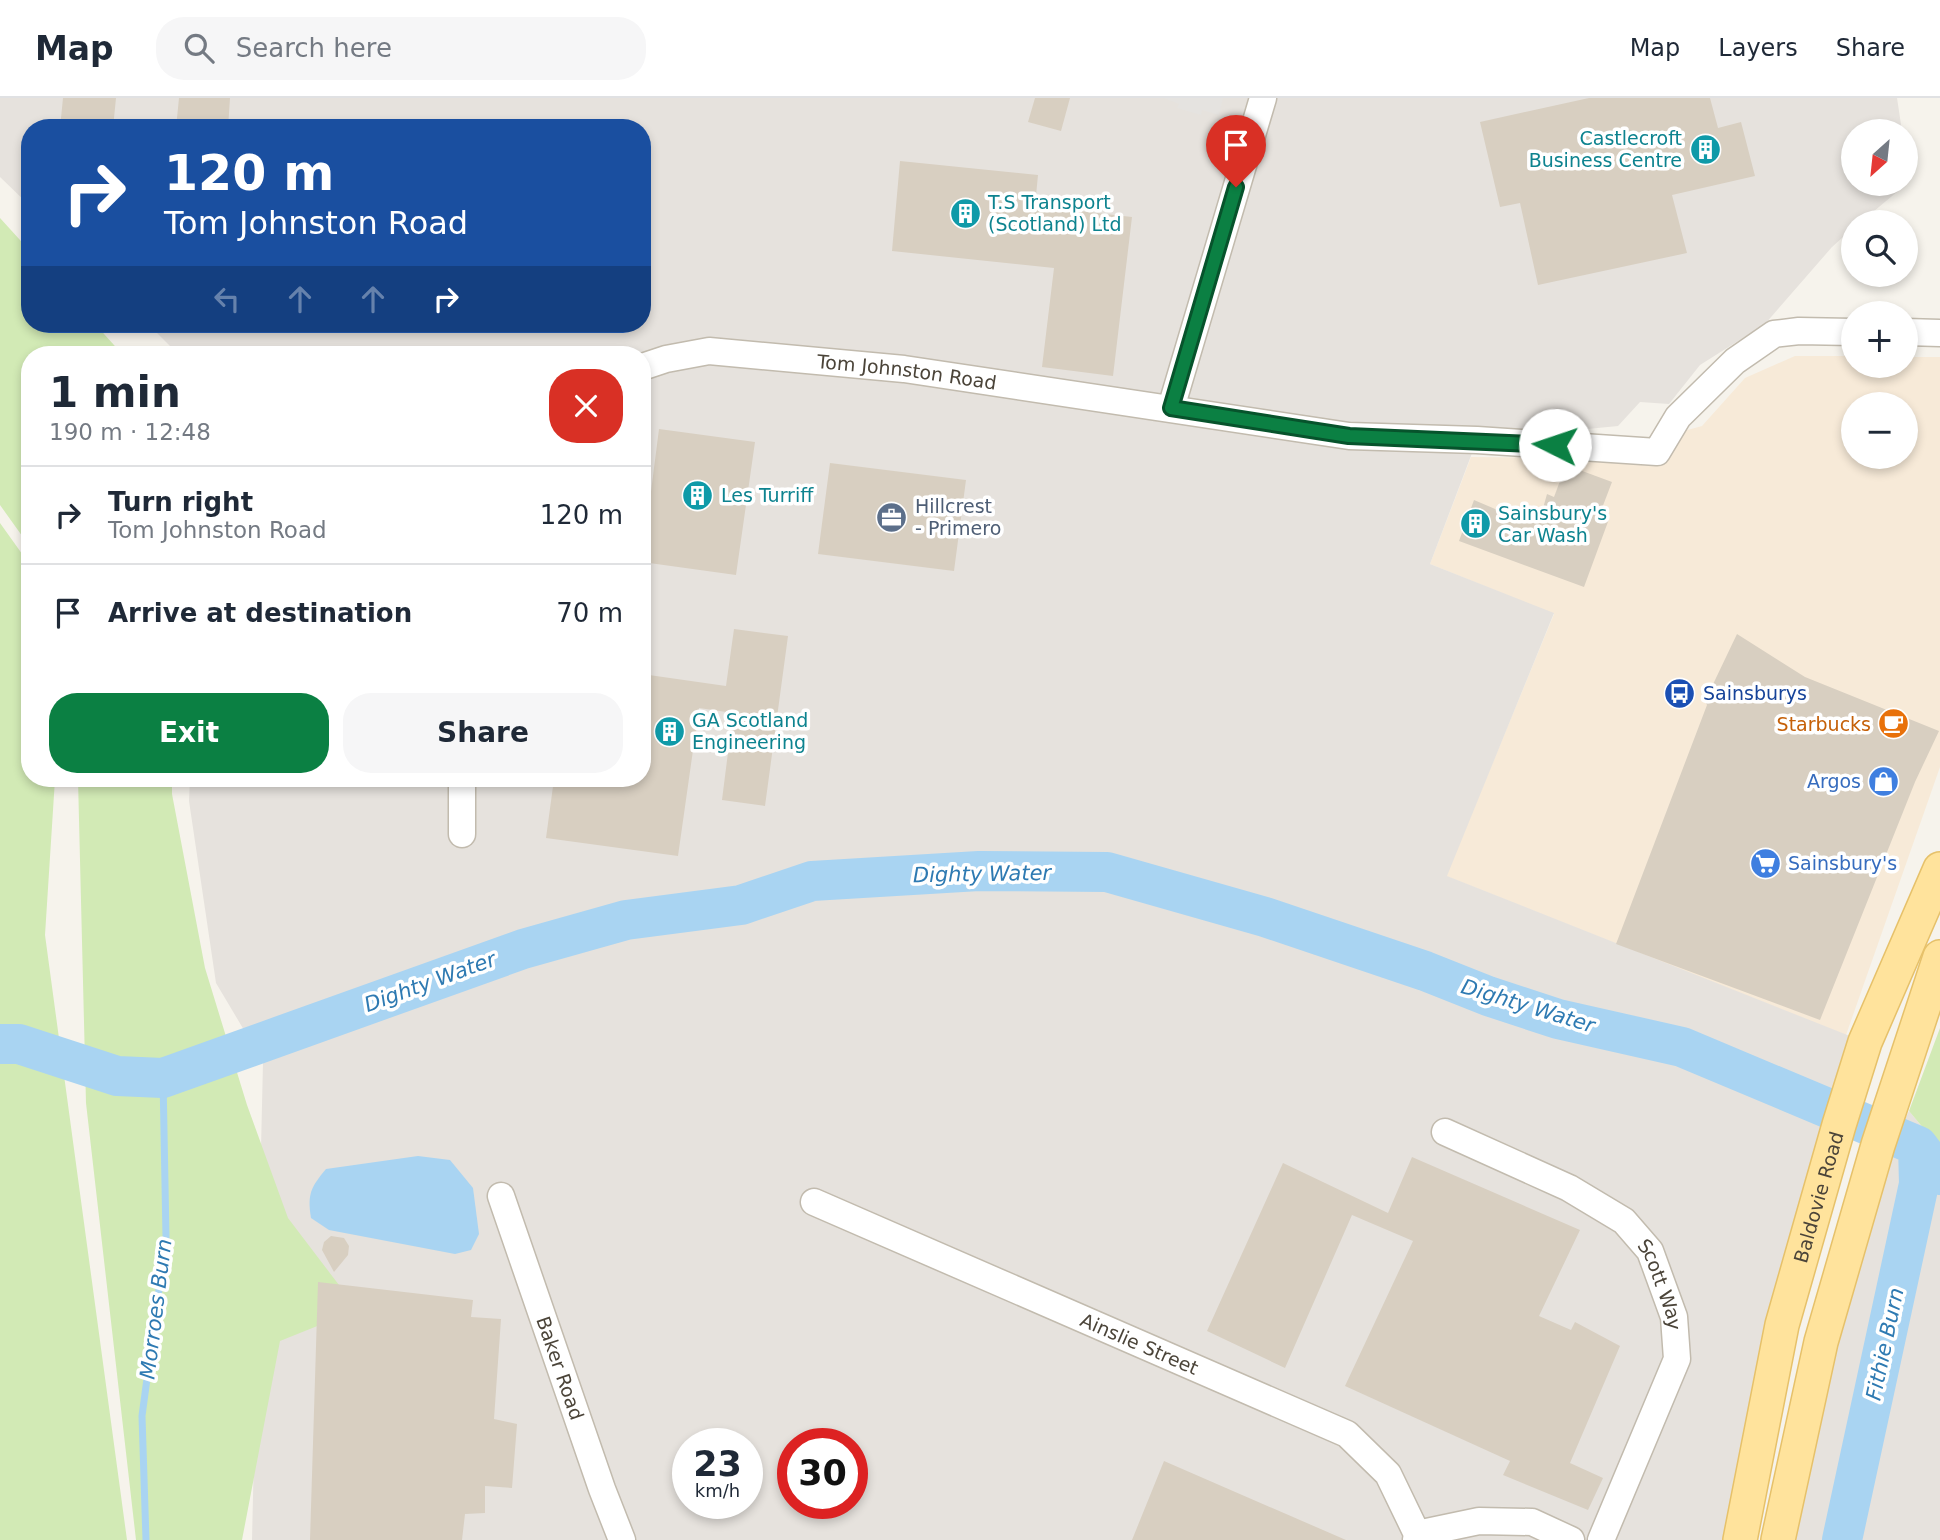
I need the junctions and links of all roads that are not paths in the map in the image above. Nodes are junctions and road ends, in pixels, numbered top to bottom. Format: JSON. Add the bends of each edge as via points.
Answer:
{"nodes":[{"id":1,"x":1263,"y":98,"type":"edge"},
{"id":2,"x":1841,"y":332,"type":"edge"},
{"id":3,"x":1918,"y":332,"type":"edge"},
{"id":4,"x":1940,"y":333,"type":"edge"},
{"id":5,"x":651,"y":364,"type":"edge"},
{"id":6,"x":1171,"y":408,"type":"junction"},
{"id":7,"x":462,"y":787,"type":"edge"},
{"id":8,"x":462,"y":834,"type":"dead end"},
{"id":9,"x":1940,"y":869,"type":"edge"},
{"id":10,"x":1940,"y":957,"type":"edge"},
{"id":11,"x":1445,"y":1132,"type":"dead end"},
{"id":12,"x":501,"y":1196,"type":"dead end"},
{"id":13,"x":814,"y":1202,"type":"dead end"},
{"id":14,"x":1417,"y":1537,"type":"edge"},
{"id":15,"x":622,"y":1540,"type":"edge"},
{"id":16,"x":1571,"y":1540,"type":"edge"},
{"id":17,"x":1601,"y":1540,"type":"edge"},
{"id":18,"x":1740,"y":1540,"type":"edge"},
{"id":19,"x":1778,"y":1540,"type":"edge"}],
"edges":[{"from":1,"to":6,"type":"street"},
{"from":2,"to":6,"type":"street","name":"Tom Johnston Road","via":[[1774,334],[1735,361],[1678,416],[1657,452],[1349,436]]},
{"from":3,"to":4,"type":"street"},
{"from":5,"to":6,"type":"street","name":"Tom Johnston Road","via":[[709,351],[904,369]]},
{"from":7,"to":8,"type":"street"},
{"from":9,"to":18,"type":"main road","name":"Baldovie Road","via":[[1865,1042],[1839,1125],[1782,1325]]},
{"from":10,"to":19,"type":"main road","via":[[1821,1342]]},
{"from":11,"to":17,"type":"street","name":"Scott Way","via":[[1569,1188],[1624,1221],[1650,1251],[1674,1317],[1677,1359]]},
{"from":12,"to":15,"type":"street","name":"Baker Road"},
{"from":13,"to":14,"type":"street","name":"Ainslie Street","via":[[1347,1434],[1388,1475]]},
{"from":14,"to":16,"type":"street","via":[[1479,1521],[1532,1522]]}]}
